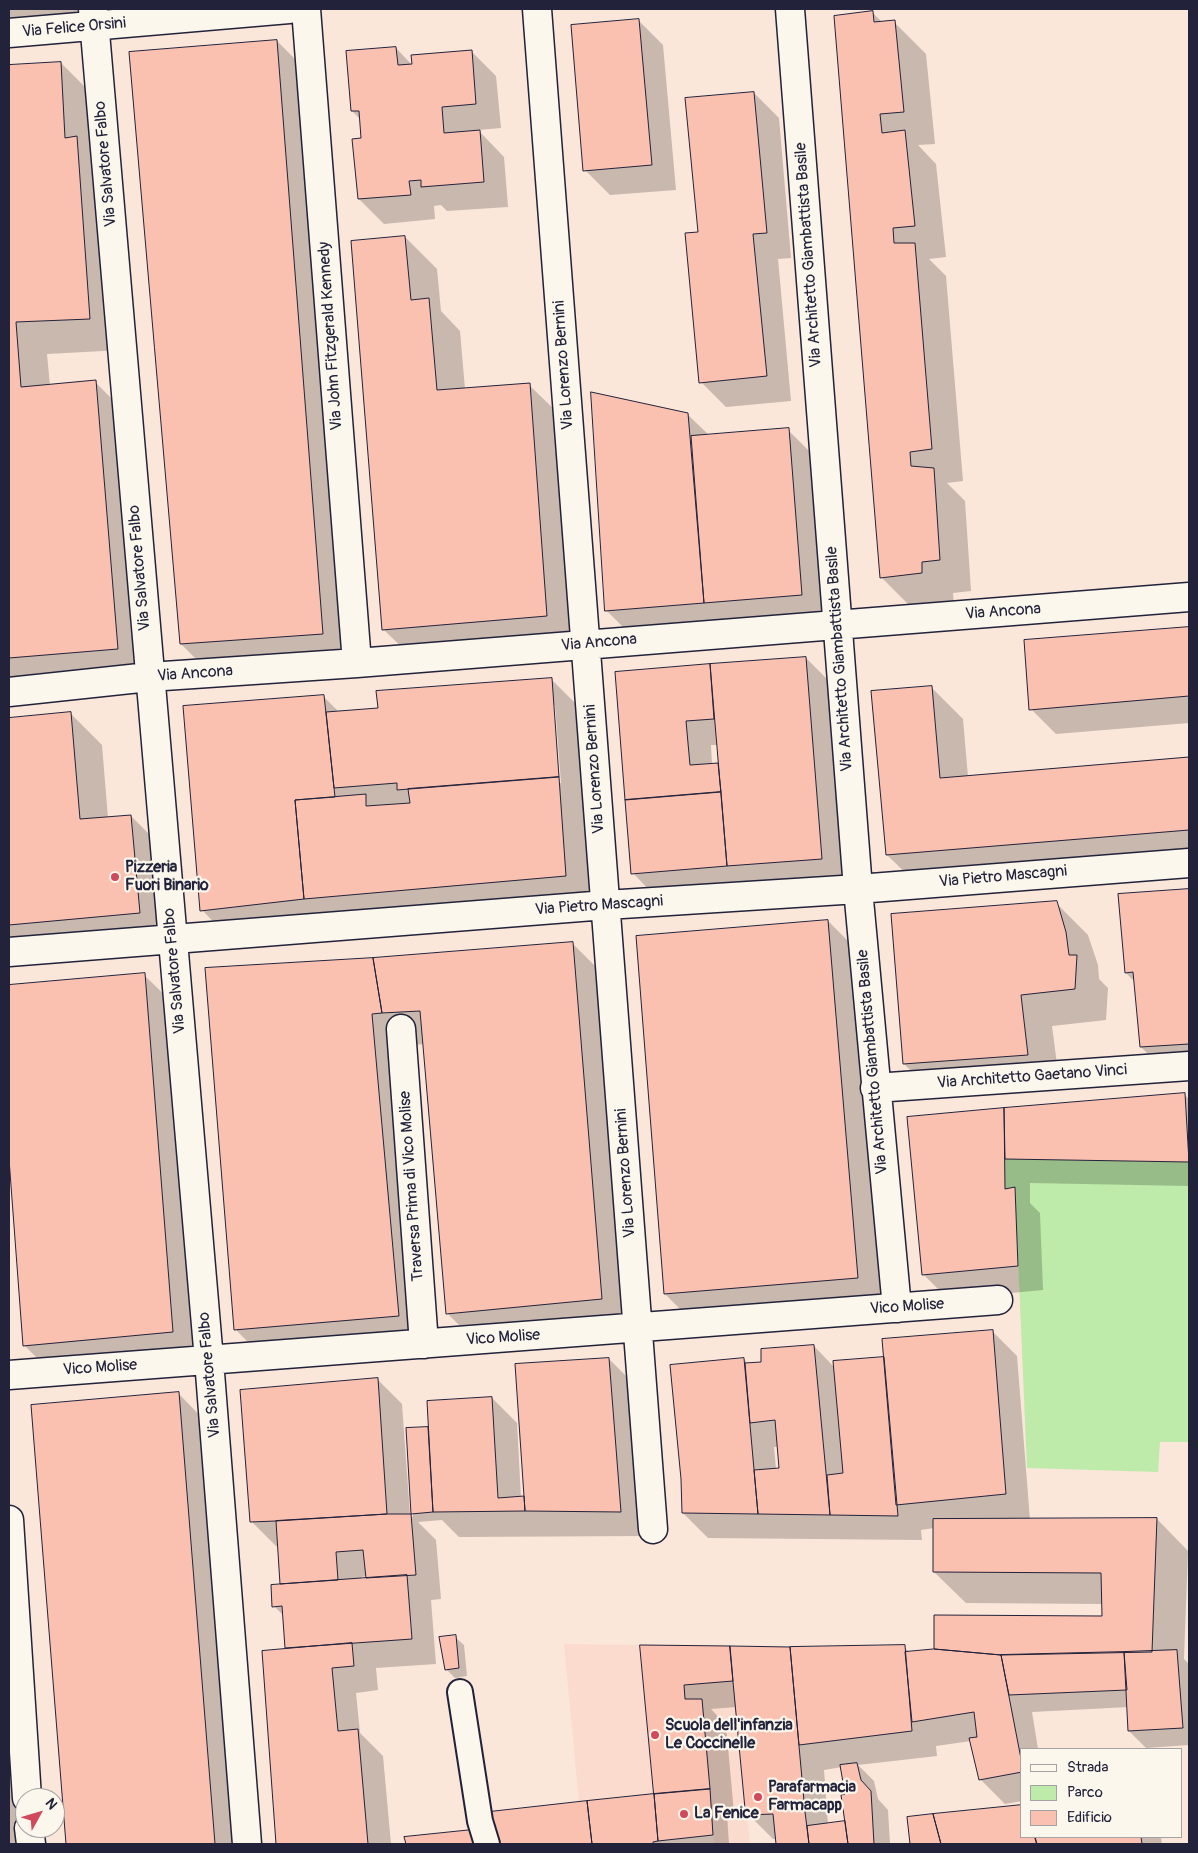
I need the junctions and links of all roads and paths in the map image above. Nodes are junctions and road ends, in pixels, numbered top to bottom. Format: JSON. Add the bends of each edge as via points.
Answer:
{"nodes":[{"id":1,"x":289,"y":9,"type":"edge"},
{"id":2,"x":306,"y":9,"type":"edge"},
{"id":3,"x":537,"y":9,"type":"edge"},
{"id":4,"x":790,"y":9,"type":"edge"},
{"id":5,"x":94,"y":18,"type":"edge"},
{"id":6,"x":9,"y":33,"type":"edge"},
{"id":7,"x":1189,"y":597,"type":"edge"},
{"id":8,"x":837,"y":624,"type":"junction"},
{"id":9,"x":586,"y":644,"type":"junction"},
{"id":10,"x":357,"y":663,"type":"junction"},
{"id":11,"x":149,"y":677,"type":"junction"},
{"id":12,"x":9,"y":692,"type":"edge"},
{"id":13,"x":1189,"y":863,"type":"edge"},
{"id":14,"x":858,"y":889,"type":"junction"},
{"id":15,"x":606,"y":905,"type":"junction"},
{"id":16,"x":172,"y":939,"type":"junction"},
{"id":17,"x":9,"y":952,"type":"edge"},
{"id":18,"x":401,"y":1028,"type":"dead end"},
{"id":19,"x":1189,"y":1066,"type":"edge"},
{"id":20,"x":875,"y":1088,"type":"junction"},
{"id":21,"x":998,"y":1300,"type":"dead end"},
{"id":22,"x":896,"y":1308,"type":"junction"},
{"id":23,"x":638,"y":1328,"type":"junction"},
{"id":24,"x":424,"y":1344,"type":"junction"},
{"id":25,"x":209,"y":1360,"type":"junction"},
{"id":26,"x":9,"y":1376,"type":"edge"},
{"id":27,"x":9,"y":1520,"type":"edge"},
{"id":28,"x":653,"y":1529,"type":"dead end"},
{"id":29,"x":460,"y":1692,"type":"dead end"},
{"id":30,"x":27,"y":1788,"type":"edge"},
{"id":31,"x":247,"y":1844,"type":"edge"},
{"id":32,"x":487,"y":1844,"type":"edge"}],
"edges":[{"from":1,"to":5,"type":"street","name":"Via Felice Orsini"},
{"from":2,"to":10,"type":"street","name":"Via John Fitzgerald Kennedy"},
{"from":3,"to":9,"type":"street","name":"Via Lorenzo Bernini"},
{"from":4,"to":8,"type":"street","name":"Via Architetto Giambattista Basile"},
{"from":5,"to":6,"type":"street","name":"Via Felice Orsini"},
{"from":5,"to":11,"type":"street","name":"Via Salvatore Falbo"},
{"from":7,"to":8,"type":"street","name":"Via Ancona"},
{"from":8,"to":9,"type":"street","name":"Via Ancona"},
{"from":8,"to":14,"type":"street","name":"Via Architetto Giambattista Basile"},
{"from":9,"to":10,"type":"street","name":"Via Ancona"},
{"from":9,"to":15,"type":"street","name":"Via Lorenzo Bernini"},
{"from":10,"to":11,"type":"street","name":"Via Ancona"},
{"from":11,"to":12,"type":"street","name":"Via Ancona"},
{"from":11,"to":16,"type":"street","name":"Via Salvatore Falbo"},
{"from":13,"to":14,"type":"street","name":"Via Pietro Mascagni"},
{"from":14,"to":15,"type":"street","name":"Via Pietro Mascagni"},
{"from":14,"to":20,"type":"street","name":"Via Architetto Giambattista Basile"},
{"from":15,"to":16,"type":"street","name":"Via Pietro Mascagni"},
{"from":15,"to":23,"type":"street","name":"Via Lorenzo Bernini"},
{"from":16,"to":17,"type":"street","name":"Via Pietro Mascagni"},
{"from":16,"to":25,"type":"street","name":"Via Salvatore Falbo"},
{"from":18,"to":24,"type":"street","name":"Traversa Prima di Vico Molise"},
{"from":19,"to":20,"type":"street","name":"Via Architetto Gaetano Vinci"},
{"from":20,"to":22,"type":"street","name":"Via Architetto Giambattista Basile"},
{"from":21,"to":22,"type":"street","name":"Vico Molise"},
{"from":22,"to":23,"type":"street","name":"Vico Molise"},
{"from":23,"to":24,"type":"street","name":"Vico Molise"},
{"from":23,"to":28,"type":"street","name":"Via Lorenzo Bernini"},
{"from":24,"to":25,"type":"street","name":"Vico Molise"},
{"from":25,"to":26,"type":"street","name":"Vico Molise"},
{"from":25,"to":31,"type":"street","name":"Via Salvatore Falbo"},
{"from":27,"to":30,"type":"street"},
{"from":29,"to":32,"type":"lane","via":[[480,1822]]}]}
